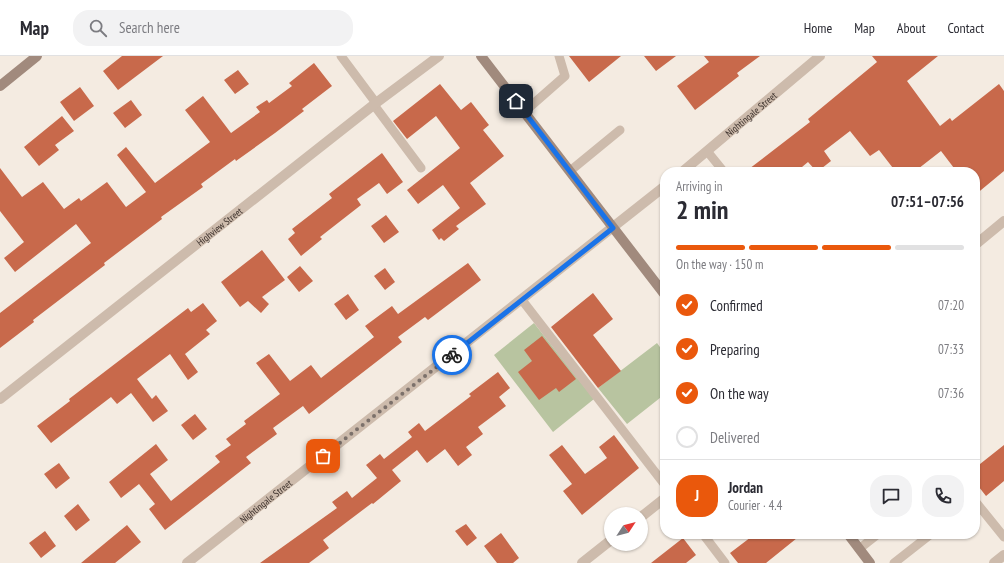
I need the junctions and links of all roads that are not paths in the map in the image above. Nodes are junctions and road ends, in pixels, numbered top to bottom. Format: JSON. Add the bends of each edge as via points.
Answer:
{"nodes":[{"id":1,"x":38,"y":56,"type":"edge"},
{"id":2,"x":341,"y":56,"type":"edge"},
{"id":3,"x":440,"y":56,"type":"edge"},
{"id":4,"x":481,"y":56,"type":"edge"},
{"id":5,"x":559,"y":56,"type":"edge"},
{"id":6,"x":820,"y":56,"type":"edge"},
{"id":7,"x":0,"y":86,"type":"edge"},
{"id":8,"x":375,"y":104,"type":"junction"},
{"id":9,"x":524,"y":112,"type":"junction"},
{"id":10,"x":620,"y":130,"type":"dead end"},
{"id":11,"x":707,"y":151,"type":"junction"},
{"id":12,"x":688,"y":167,"type":"edge"},
{"id":13,"x":720,"y":167,"type":"edge"},
{"id":14,"x":422,"y":168,"type":"dead end"},
{"id":15,"x":570,"y":170,"type":"junction"},
{"id":16,"x":660,"y":190,"type":"edge"},
{"id":17,"x":1004,"y":221,"type":"edge"},
{"id":18,"x":613,"y":228,"type":"junction"},
{"id":19,"x":980,"y":241,"type":"edge"},
{"id":20,"x":660,"y":289,"type":"edge"},
{"id":21,"x":522,"y":300,"type":"junction"},
{"id":22,"x":0,"y":399,"type":"edge"},
{"id":23,"x":660,"y":479,"type":"edge"},
{"id":24,"x":660,"y":502,"type":"edge"},
{"id":25,"x":980,"y":507,"type":"edge"},
{"id":26,"x":648,"y":511,"type":"edge"},
{"id":27,"x":1004,"y":537,"type":"edge"},
{"id":28,"x":707,"y":539,"type":"edge"},
{"id":29,"x":852,"y":539,"type":"edge"},
{"id":30,"x":871,"y":539,"type":"edge"},
{"id":31,"x":925,"y":539,"type":"edge"},
{"id":32,"x":604,"y":546,"type":"edge"},
{"id":33,"x":859,"y":548,"type":"junction"},
{"id":34,"x":187,"y":563,"type":"edge"},
{"id":35,"x":582,"y":563,"type":"edge"},
{"id":36,"x":725,"y":563,"type":"edge"},
{"id":37,"x":870,"y":563,"type":"edge"},
{"id":38,"x":894,"y":563,"type":"edge"}],
"edges":[{"from":1,"to":7,"type":"main road"},
{"from":2,"to":8,"type":"lane"},
{"from":3,"to":8,"type":"street","name":"Highview Street"},
{"from":4,"to":9,"type":"main road"},
{"from":5,"to":9,"type":"lane","via":[[565,76]]},
{"from":6,"to":11,"type":"street","name":"Nightingale Street"},
{"from":8,"to":14,"type":"lane"},
{"from":8,"to":22,"type":"street","name":"Highview Street"},
{"from":9,"to":15,"type":"main road"},
{"from":10,"to":15,"type":"lane"},
{"from":11,"to":12,"type":"street","name":"Nightingale Street"},
{"from":11,"to":13,"type":"lane"},
{"from":15,"to":18,"type":"main road"},
{"from":16,"to":18,"type":"street","name":"Nightingale Street"},
{"from":17,"to":19,"type":"street"},
{"from":18,"to":20,"type":"main road"},
{"from":18,"to":21,"type":"street","name":"Nightingale Street"},
{"from":21,"to":23,"type":"lane"},
{"from":21,"to":34,"type":"street","name":"Nightingale Street"},
{"from":24,"to":26,"type":"street"},
{"from":25,"to":27,"type":"lane"},
{"from":28,"to":36,"type":"lane"},
{"from":29,"to":33,"type":"main road"},
{"from":30,"to":33,"type":"lane"},
{"from":31,"to":38,"type":"lane"},
{"from":32,"to":35,"type":"street"},
{"from":33,"to":37,"type":"main road"}]}
